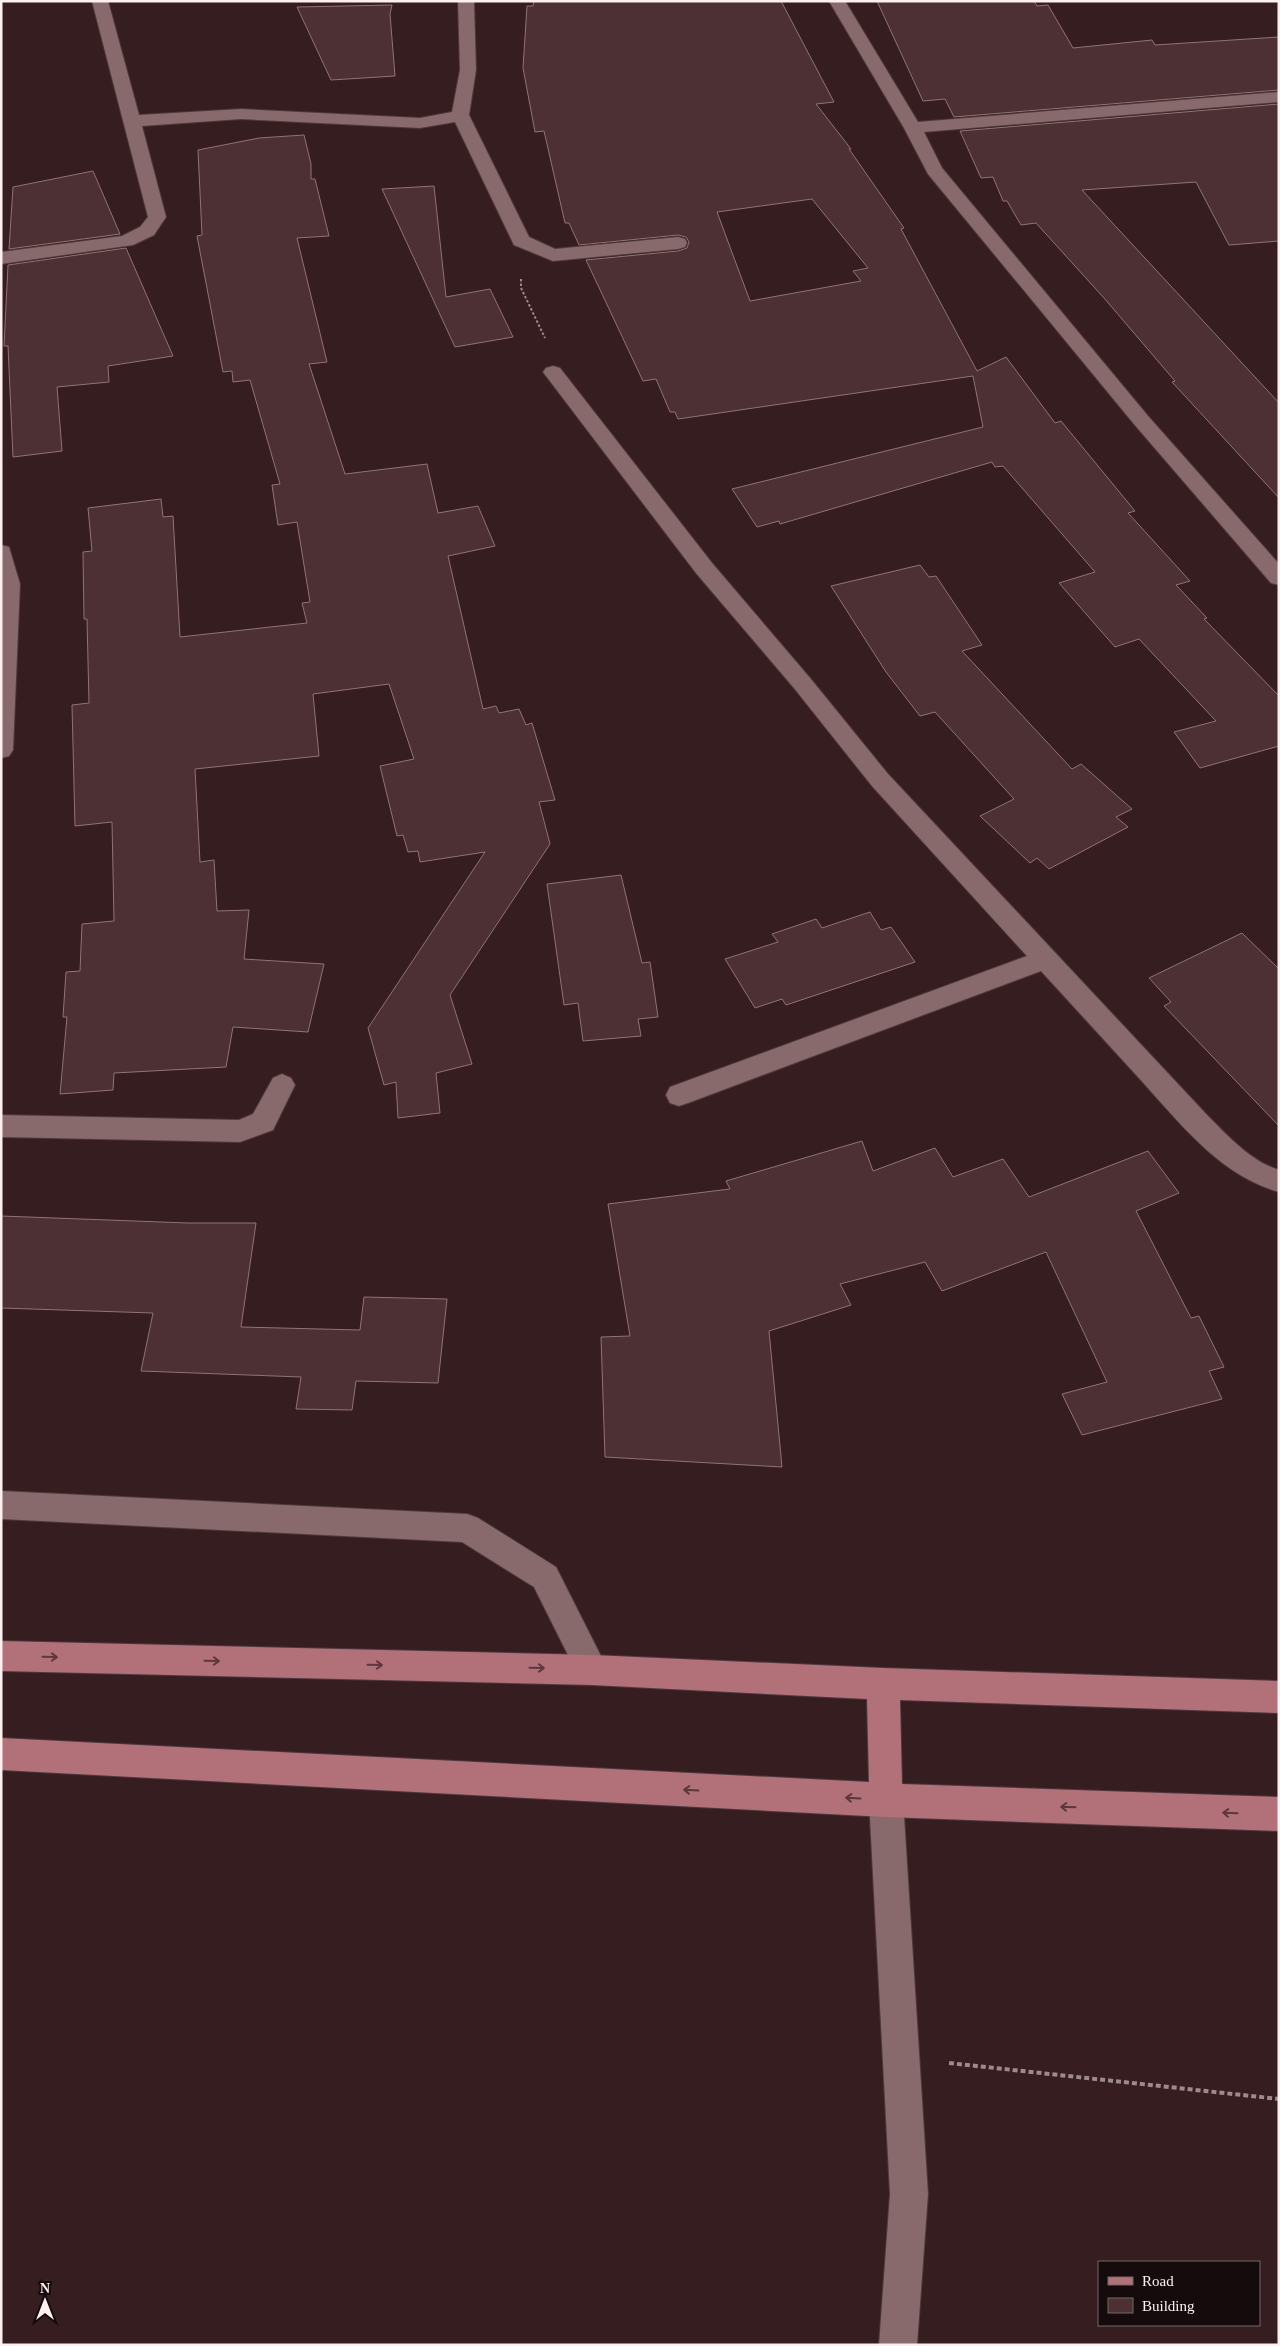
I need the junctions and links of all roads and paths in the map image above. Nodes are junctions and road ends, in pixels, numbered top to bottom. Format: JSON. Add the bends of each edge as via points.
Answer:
{"nodes":[{"id":1,"x":100,"y":1,"type":"edge"},
{"id":2,"x":466,"y":1,"type":"edge"},
{"id":3,"x":837,"y":1,"type":"edge"},
{"id":4,"x":1279,"y":97,"type":"edge"},
{"id":5,"x":460,"y":114,"type":"junction"},
{"id":6,"x":132,"y":121,"type":"junction"},
{"id":7,"x":913,"y":128,"type":"junction"},
{"id":8,"x":520,"y":241,"type":"junction"},
{"id":9,"x":678,"y":243,"type":"dead end"},
{"id":10,"x":1,"y":258,"type":"edge"},
{"id":11,"x":553,"y":372,"type":"joint"},
{"id":12,"x":1,"y":552,"type":"edge"},
{"id":13,"x":1279,"y":578,"type":"edge"},
{"id":14,"x":1,"y":750,"type":"edge"},
{"id":15,"x":1047,"y":959,"type":"junction"},
{"id":16,"x":282,"y":1084,"type":"dead end"},
{"id":17,"x":679,"y":1095,"type":"dead end"},
{"id":18,"x":1,"y":1126,"type":"edge"},
{"id":19,"x":1279,"y":1181,"type":"edge"},
{"id":20,"x":1,"y":1505,"type":"edge"},
{"id":21,"x":1,"y":1656,"type":"edge"},
{"id":22,"x":592,"y":1670,"type":"junction"},
{"id":23,"x":883,"y":1684,"type":"junction"},
{"id":24,"x":1279,"y":1697,"type":"edge"},
{"id":25,"x":1,"y":1754,"type":"edge"},
{"id":26,"x":886,"y":1800,"type":"junction"},
{"id":27,"x":1279,"y":1814,"type":"edge"},
{"id":28,"x":901,"y":2058,"type":"junction"},
{"id":29,"x":1279,"y":2099,"type":"edge"},
{"id":30,"x":898,"y":2345,"type":"edge"}],
"edges":[{"from":1,"to":6,"type":"street"},
{"from":2,"to":5,"type":"street","via":[[468,70]]},
{"from":3,"to":7,"type":"street"},
{"from":4,"to":7,"type":"street"},
{"from":5,"to":6,"type":"street","via":[[420,124],[242,114]]},
{"from":5,"to":8,"type":"street"},
{"from":6,"to":10,"type":"street","via":[[156,217],[147,231],[126,241]]},
{"from":7,"to":13,"type":"street","via":[[934,170],[1141,420]]},
{"from":8,"to":9,"type":"street","via":[[553,255]]},
{"from":8,"to":11,"type":"path","via":[[521,288],[554,356]]},
{"from":11,"to":15,"type":"street","via":[[704,568],[880,780]]},
{"from":12,"to":14,"type":"street","via":[[9,584]]},
{"from":15,"to":17,"type":"street"},
{"from":15,"to":19,"type":"street","via":[[1197,1123],[1233,1157],[1271,1180]]},
{"from":16,"to":18,"type":"street","via":[[263,1122],[240,1130]]},
{"from":20,"to":22,"type":"street","via":[[467,1528],[545,1577]]},
{"from":21,"to":22,"type":"main road","one_way":true},
{"from":22,"to":23,"type":"main road"},
{"from":23,"to":24,"type":"main road"},
{"from":23,"to":26,"type":"main road"},
{"from":26,"to":25,"type":"main road","one_way":true},
{"from":27,"to":26,"type":"main road","one_way":true},
{"from":26,"to":28,"type":"street"},
{"from":28,"to":29,"type":"path"},
{"from":28,"to":30,"type":"street","via":[[909,2194]]}]}
